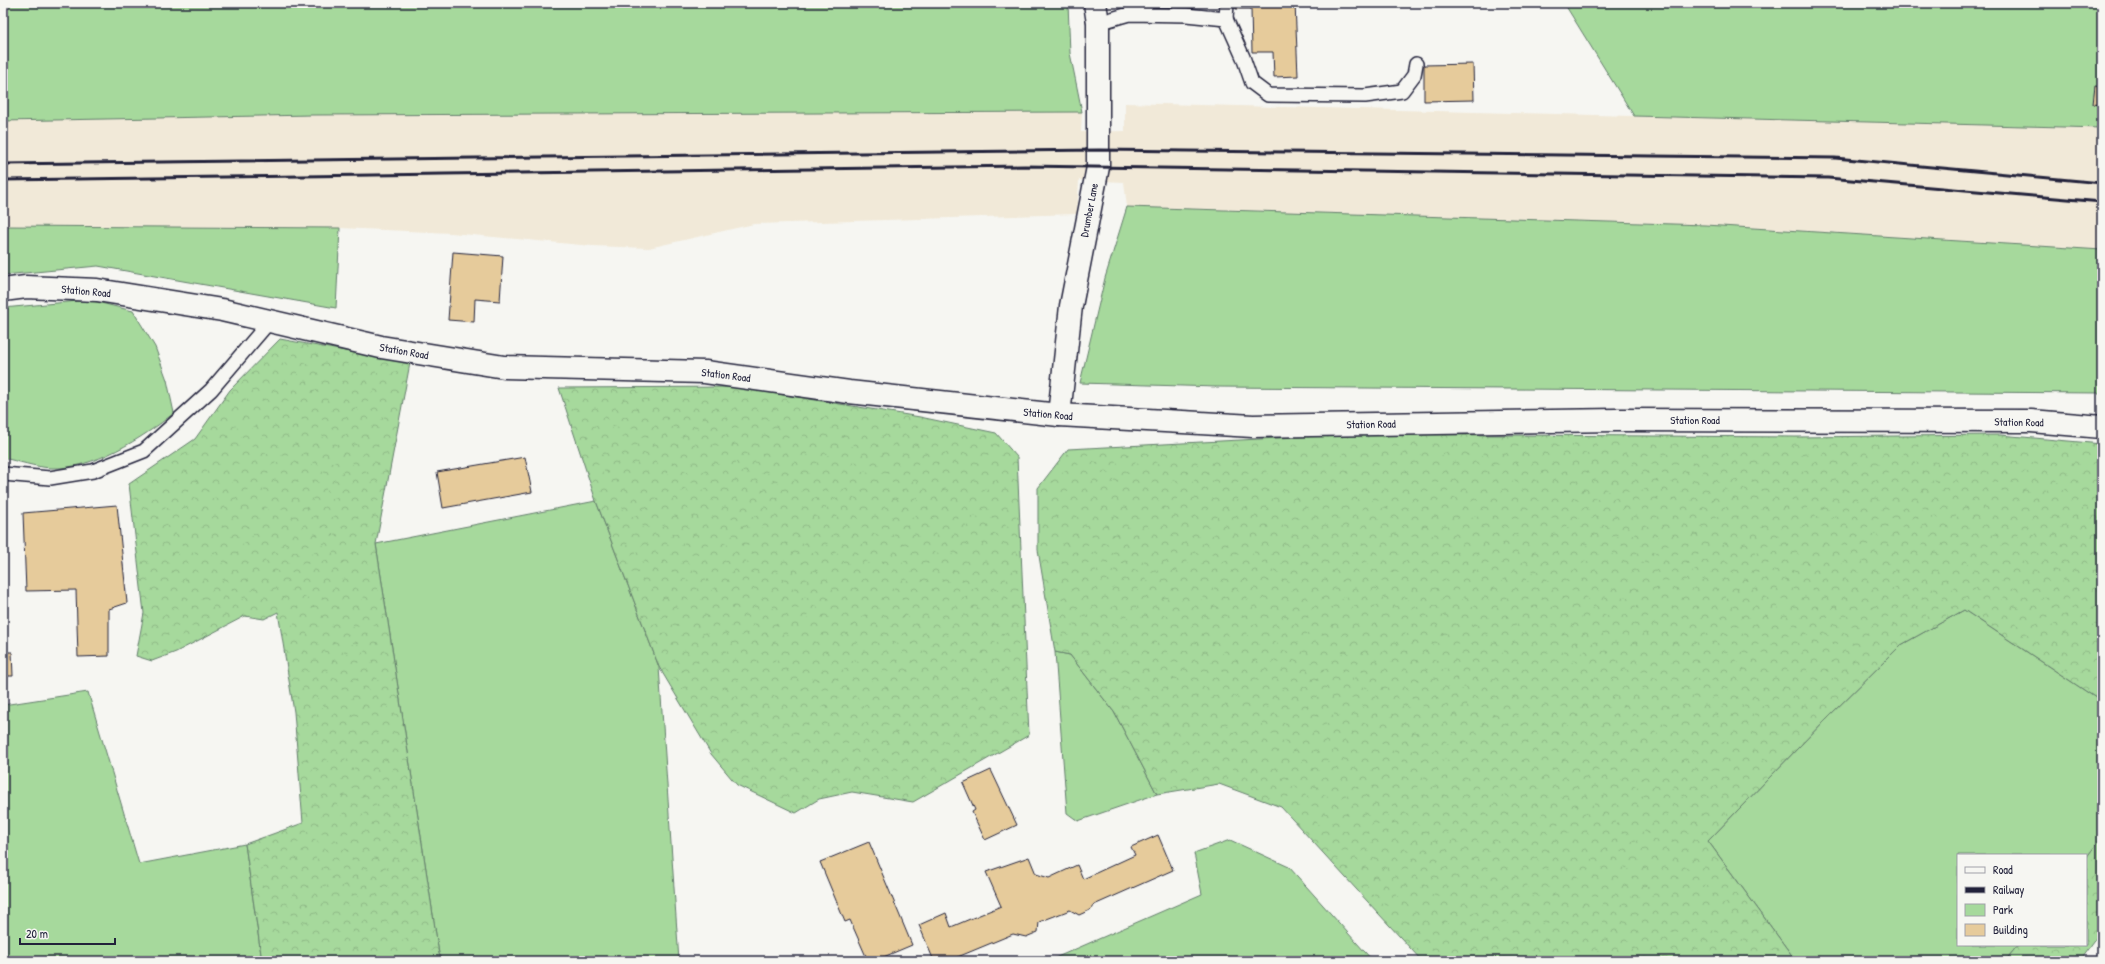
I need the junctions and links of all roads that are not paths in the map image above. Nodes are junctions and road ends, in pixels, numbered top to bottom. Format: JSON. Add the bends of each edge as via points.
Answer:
{"nodes":[{"id":1,"x":1227,"y":3,"type":"edge"},
{"id":2,"x":1096,"y":13,"type":"edge"},
{"id":3,"x":1226,"y":20,"type":"junction"},
{"id":4,"x":1416,"y":64,"type":"dead end"},
{"id":5,"x":3,"y":290,"type":"edge"},
{"id":6,"x":270,"y":321,"type":"junction"},
{"id":7,"x":1059,"y":416,"type":"junction"},
{"id":8,"x":2102,"y":427,"type":"edge"},
{"id":9,"x":3,"y":474,"type":"edge"}],
"edges":[{"from":1,"to":3,"type":"lane"},
{"from":2,"to":3,"type":"lane","via":[[1186,15]]},
{"from":2,"to":7,"type":"street","name":"Drumber Lane","via":[[1098,167],[1071,306]]},
{"from":3,"to":4,"type":"lane","via":[[1252,83],[1268,95],[1365,96],[1402,91],[1414,75]]},
{"from":5,"to":6,"type":"street","name":"Station Road","via":[[26,287],[97,290],[222,310]]},
{"from":6,"to":7,"type":"street","name":"Station Road","via":[[381,347],[504,367],[705,372],[849,392]]},
{"from":6,"to":9,"type":"lane","via":[[211,390],[144,451],[93,471],[50,478]]},
{"from":7,"to":8,"type":"street","name":"Station Road","via":[[1253,426],[1624,420],[2031,421]]}]}
